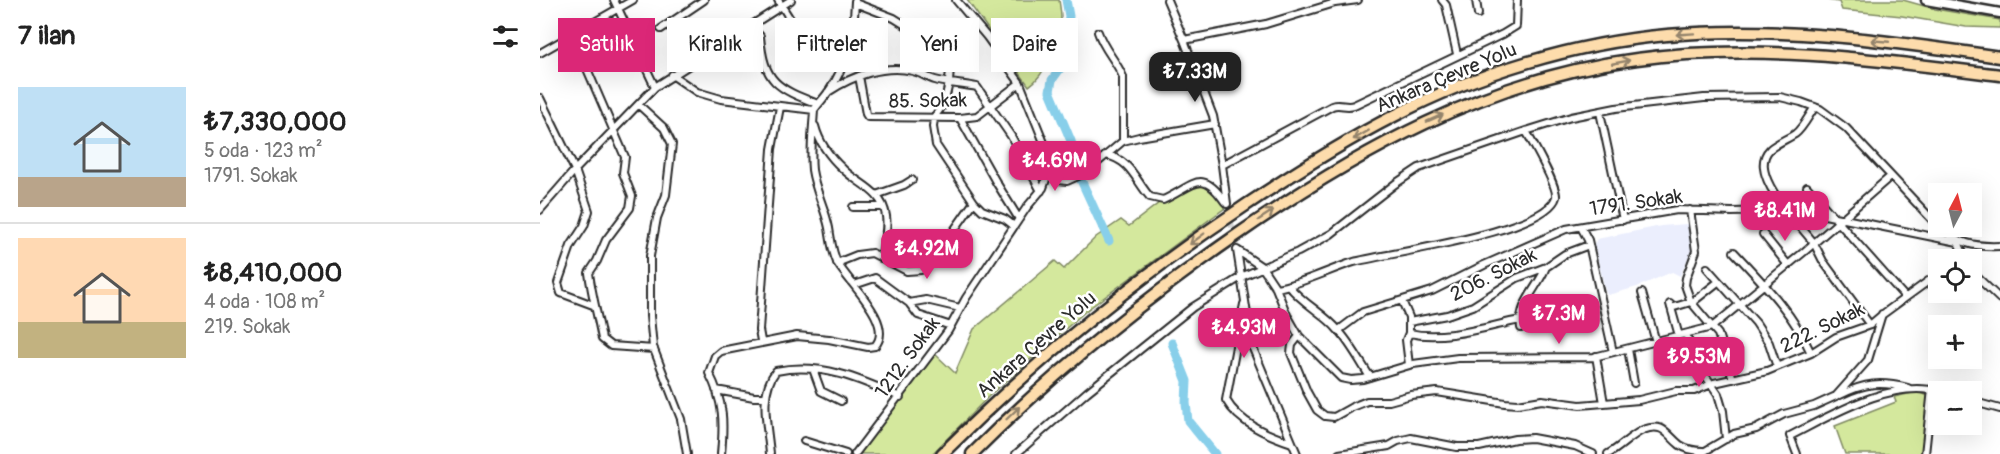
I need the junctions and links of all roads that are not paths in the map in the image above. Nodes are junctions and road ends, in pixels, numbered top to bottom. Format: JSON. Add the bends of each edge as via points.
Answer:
{"nodes":[{"id":1,"x":614,"y":0,"type":"edge"},
{"id":2,"x":633,"y":0,"type":"edge"},
{"id":3,"x":704,"y":0,"type":"edge"},
{"id":4,"x":791,"y":0,"type":"edge"},
{"id":5,"x":956,"y":0,"type":"edge"},
{"id":6,"x":1167,"y":0,"type":"edge"},
{"id":7,"x":1358,"y":0,"type":"edge"},
{"id":8,"x":1442,"y":0,"type":"edge"},
{"id":9,"x":1476,"y":0,"type":"edge"},
{"id":10,"x":1517,"y":0,"type":"edge"},
{"id":11,"x":1926,"y":0,"type":"edge"},
{"id":12,"x":855,"y":2,"type":"edge"},
{"id":13,"x":780,"y":3,"type":"edge"},
{"id":14,"x":618,"y":9,"type":"junction"},
{"id":15,"x":2000,"y":13,"type":"edge"},
{"id":16,"x":1478,"y":14,"type":"dead end"},
{"id":17,"x":601,"y":18,"type":"edge"},
{"id":18,"x":760,"y":18,"type":"edge"},
{"id":19,"x":788,"y":18,"type":"edge"},
{"id":20,"x":853,"y":18,"type":"edge"},
{"id":21,"x":661,"y":29,"type":"dead end"},
{"id":22,"x":1098,"y":32,"type":"dead end"},
{"id":23,"x":1184,"y":40,"type":"junction"},
{"id":24,"x":558,"y":42,"type":"edge"},
{"id":25,"x":1903,"y":43,"type":"junction"},
{"id":26,"x":763,"y":52,"type":"edge"},
{"id":27,"x":2000,"y":52,"type":"edge"},
{"id":28,"x":540,"y":53,"type":"edge"},
{"id":29,"x":1457,"y":54,"type":"junction"},
{"id":30,"x":2000,"y":57,"type":"edge"},
{"id":31,"x":1917,"y":65,"type":"junction"},
{"id":32,"x":588,"y":72,"type":"edge"},
{"id":33,"x":677,"y":72,"type":"edge"},
{"id":34,"x":838,"y":72,"type":"edge"},
{"id":35,"x":672,"y":75,"type":"junction"},
{"id":36,"x":2000,"y":75,"type":"edge"},
{"id":37,"x":859,"y":76,"type":"junction"},
{"id":38,"x":2000,"y":81,"type":"edge"},
{"id":39,"x":949,"y":83,"type":"junction"},
{"id":40,"x":1020,"y":83,"type":"junction"},
{"id":41,"x":655,"y":87,"type":"junction"},
{"id":42,"x":828,"y":92,"type":"junction"},
{"id":43,"x":540,"y":98,"type":"edge"},
{"id":44,"x":639,"y":105,"type":"junction"},
{"id":45,"x":992,"y":105,"type":"junction"},
{"id":46,"x":780,"y":107,"type":"junction"},
{"id":47,"x":816,"y":107,"type":"junction"},
{"id":48,"x":1815,"y":107,"type":"junction"},
{"id":49,"x":1600,"y":112,"type":"junction"},
{"id":50,"x":934,"y":117,"type":"junction"},
{"id":51,"x":960,"y":118,"type":"junction"},
{"id":52,"x":813,"y":120,"type":"junction"},
{"id":53,"x":1215,"y":124,"type":"junction"},
{"id":54,"x":614,"y":131,"type":"junction"},
{"id":55,"x":1526,"y":131,"type":"junction"},
{"id":56,"x":1123,"y":141,"type":"junction"},
{"id":57,"x":1106,"y":155,"type":"junction"},
{"id":58,"x":1222,"y":165,"type":"junction"},
{"id":59,"x":575,"y":170,"type":"junction"},
{"id":60,"x":1049,"y":171,"type":"junction"},
{"id":61,"x":1891,"y":176,"type":"junction"},
{"id":62,"x":912,"y":180,"type":"dead end"},
{"id":63,"x":1808,"y":187,"type":"dead end"},
{"id":64,"x":1041,"y":191,"type":"junction"},
{"id":65,"x":876,"y":195,"type":"junction"},
{"id":66,"x":974,"y":202,"type":"junction"},
{"id":67,"x":854,"y":207,"type":"dead end"},
{"id":68,"x":883,"y":207,"type":"junction"},
{"id":69,"x":1786,"y":209,"type":"junction"},
{"id":70,"x":540,"y":210,"type":"edge"},
{"id":71,"x":1690,"y":210,"type":"junction"},
{"id":72,"x":1928,"y":215,"type":"edge"},
{"id":73,"x":1019,"y":219,"type":"junction"},
{"id":74,"x":1839,"y":219,"type":"junction"},
{"id":75,"x":1623,"y":220,"type":"junction"},
{"id":76,"x":1799,"y":225,"type":"dead end"},
{"id":77,"x":1014,"y":226,"type":"junction"},
{"id":78,"x":1581,"y":227,"type":"junction"},
{"id":79,"x":1763,"y":234,"type":"dead end"},
{"id":80,"x":1952,"y":237,"type":"edge"},
{"id":81,"x":1958,"y":242,"type":"junction"},
{"id":82,"x":1814,"y":243,"type":"junction"},
{"id":83,"x":1589,"y":245,"type":"junction"},
{"id":84,"x":2000,"y":246,"type":"edge"},
{"id":85,"x":1961,"y":249,"type":"edge"},
{"id":86,"x":1734,"y":252,"type":"dead end"},
{"id":87,"x":881,"y":258,"type":"junction"},
{"id":88,"x":837,"y":263,"type":"junction"},
{"id":89,"x":1788,"y":265,"type":"junction"},
{"id":90,"x":1262,"y":267,"type":"junction"},
{"id":91,"x":1546,"y":267,"type":"junction"},
{"id":92,"x":1707,"y":268,"type":"dead end"},
{"id":93,"x":1241,"y":277,"type":"junction"},
{"id":94,"x":1928,"y":281,"type":"edge"},
{"id":95,"x":1718,"y":282,"type":"junction"},
{"id":96,"x":1982,"y":282,"type":"edge"},
{"id":97,"x":1764,"y":284,"type":"junction"},
{"id":98,"x":854,"y":285,"type":"junction"},
{"id":99,"x":1288,"y":286,"type":"junction"},
{"id":100,"x":1276,"y":288,"type":"junction"},
{"id":101,"x":1642,"y":293,"type":"dead end"},
{"id":102,"x":1905,"y":297,"type":"junction"},
{"id":103,"x":2000,"y":299,"type":"edge"},
{"id":104,"x":1244,"y":300,"type":"junction"},
{"id":105,"x":1402,"y":301,"type":"junction"},
{"id":106,"x":1691,"y":302,"type":"junction"},
{"id":107,"x":909,"y":303,"type":"junction"},
{"id":108,"x":593,"y":305,"type":"junction"},
{"id":109,"x":1738,"y":305,"type":"junction"},
{"id":110,"x":960,"y":308,"type":"junction"},
{"id":111,"x":1883,"y":314,"type":"junction"},
{"id":112,"x":1520,"y":320,"type":"junction"},
{"id":113,"x":1409,"y":322,"type":"junction"},
{"id":114,"x":1870,"y":325,"type":"junction"},
{"id":115,"x":951,"y":326,"type":"junction"},
{"id":116,"x":1712,"y":327,"type":"junction"},
{"id":117,"x":1521,"y":328,"type":"dead end"},
{"id":118,"x":1339,"y":330,"type":"junction"},
{"id":119,"x":1409,"y":333,"type":"junction"},
{"id":120,"x":1683,"y":335,"type":"junction"},
{"id":121,"x":1299,"y":336,"type":"junction"},
{"id":122,"x":761,"y":341,"type":"junction"},
{"id":123,"x":1656,"y":342,"type":"junction"},
{"id":124,"x":654,"y":349,"type":"junction"},
{"id":125,"x":1628,"y":349,"type":"junction"},
{"id":126,"x":1613,"y":352,"type":"junction"},
{"id":127,"x":1811,"y":353,"type":"junction"},
{"id":128,"x":1596,"y":356,"type":"junction"},
{"id":129,"x":1409,"y":365,"type":"junction"},
{"id":130,"x":1777,"y":367,"type":"junction"},
{"id":131,"x":813,"y":369,"type":"junction"},
{"id":132,"x":1370,"y":377,"type":"junction"},
{"id":133,"x":1733,"y":379,"type":"junction"},
{"id":134,"x":1634,"y":383,"type":"dead end"},
{"id":135,"x":1712,"y":384,"type":"junction"},
{"id":136,"x":1911,"y":388,"type":"junction"},
{"id":137,"x":1928,"y":389,"type":"edge"},
{"id":138,"x":716,"y":390,"type":"junction"},
{"id":139,"x":1836,"y":396,"type":"junction"},
{"id":140,"x":766,"y":397,"type":"junction"},
{"id":141,"x":900,"y":397,"type":"junction"},
{"id":142,"x":841,"y":401,"type":"dead end"},
{"id":143,"x":1604,"y":404,"type":"junction"},
{"id":144,"x":1982,"y":404,"type":"edge"},
{"id":145,"x":2000,"y":409,"type":"edge"},
{"id":146,"x":1928,"y":435,"type":"edge"},
{"id":147,"x":1726,"y":439,"type":"junction"},
{"id":148,"x":804,"y":441,"type":"dead end"},
{"id":149,"x":1292,"y":443,"type":"junction"},
{"id":150,"x":1702,"y":453,"type":"edge"},
{"id":151,"x":687,"y":454,"type":"edge"},
{"id":152,"x":721,"y":454,"type":"edge"},
{"id":153,"x":770,"y":454,"type":"edge"},
{"id":154,"x":846,"y":454,"type":"edge"},
{"id":155,"x":855,"y":454,"type":"edge"},
{"id":156,"x":942,"y":454,"type":"edge"},
{"id":157,"x":972,"y":454,"type":"edge"},
{"id":158,"x":1016,"y":454,"type":"edge"},
{"id":159,"x":1297,"y":454,"type":"edge"},
{"id":160,"x":1339,"y":454,"type":"edge"},
{"id":161,"x":1593,"y":454,"type":"edge"},
{"id":162,"x":1608,"y":454,"type":"edge"},
{"id":163,"x":1797,"y":454,"type":"edge"},
{"id":164,"x":1925,"y":454,"type":"edge"}],
"edges":[{"from":1,"to":14,"type":"street"},
{"from":2,"to":14,"type":"street"},
{"from":3,"to":21,"type":"street"},
{"from":4,"to":13,"type":"street"},
{"from":5,"to":40,"type":"street"},
{"from":6,"to":23,"type":"street"},
{"from":7,"to":23,"type":"street"},
{"from":8,"to":29,"type":"street"},
{"from":9,"to":16,"type":"street"},
{"from":10,"to":29,"type":"street","via":[[1516,26]]},
{"from":11,"to":15,"type":"street"},
{"from":12,"to":20,"type":"street"},
{"from":12,"to":39,"type":"street","via":[[894,18],[944,48]]},
{"from":13,"to":18,"type":"street"},
{"from":13,"to":19,"type":"street"},
{"from":14,"to":17,"type":"street"},
{"from":14,"to":41,"type":"street"},
{"from":22,"to":56,"type":"street","via":[[1102,46],[1123,77]]},
{"from":23,"to":53,"type":"street"},
{"from":24,"to":28,"type":"street"},
{"from":25,"to":27,"type":"highway"},
{"from":25,"to":30,"type":"highway","name":"Ankara Çevre Yolu"},
{"from":25,"to":156,"type":"highway","name":"Ankara Çevre Yolu","one_way":true,"via":[[1775,32],[1664,35],[1531,61],[1442,94],[1395,115],[1292,175],[1204,233],[1090,319]]},
{"from":26,"to":47,"type":"street","via":[[771,79]]},
{"from":29,"to":58,"type":"street","via":[[1354,105],[1332,106]]},
{"from":31,"to":36,"type":"highway","name":"Ankara Çevre Yolu"},
{"from":31,"to":38,"type":"highway"},
{"from":157,"to":31,"type":"highway","name":"Ankara Çevre Yolu","one_way":true,"via":[[1090,344],[1215,250],[1395,136],[1479,100],[1585,68],[1690,53],[1787,53]]},
{"from":32,"to":54,"type":"street"},
{"from":33,"to":35,"type":"street"},
{"from":34,"to":42,"type":"street"},
{"from":35,"to":41,"type":"street"},
{"from":35,"to":46,"type":"street","via":[[697,92]]},
{"from":37,"to":39,"type":"street","via":[[900,69]]},
{"from":37,"to":42,"type":"street"},
{"from":37,"to":50,"type":"street","name":"85. Sokak","via":[[868,117]]},
{"from":39,"to":45,"type":"street","via":[[977,87]]},
{"from":39,"to":50,"type":"street","via":[[944,104]]},
{"from":40,"to":45,"type":"street","name":"85. Sokak"},
{"from":40,"to":60,"type":"street","via":[[1049,155]]},
{"from":41,"to":44,"type":"street"},
{"from":42,"to":47,"type":"street"},
{"from":43,"to":59,"type":"street"},
{"from":44,"to":54,"type":"street"},
{"from":44,"to":124,"type":"street","via":[[664,128],[672,144],[666,195],[650,256]]},
{"from":45,"to":51,"type":"street","name":"85. Sokak","via":[[977,116]]},
{"from":45,"to":64,"type":"street"},
{"from":46,"to":47,"type":"street"},
{"from":46,"to":122,"type":"street","via":[[772,149]]},
{"from":47,"to":52,"type":"street"},
{"from":48,"to":49,"type":"street","via":[[1780,97],[1756,96],[1678,100]]},
{"from":48,"to":61,"type":"street","via":[[1846,128]]},
{"from":48,"to":69,"type":"street","via":[[1794,135],[1767,154],[1766,181]]},
{"from":49,"to":55,"type":"street"},
{"from":49,"to":75,"type":"street"},
{"from":50,"to":51,"type":"street","name":"85. Sokak"},
{"from":50,"to":66,"type":"street","via":[[936,145]]},
{"from":51,"to":73,"type":"street"},
{"from":52,"to":65,"type":"street","via":[[829,153]]},
{"from":52,"to":88,"type":"street","via":[[812,171]]},
{"from":53,"to":56,"type":"street"},
{"from":53,"to":58,"type":"street"},
{"from":54,"to":59,"type":"street"},
{"from":54,"to":108,"type":"street","via":[[625,157],[623,173],[632,196],[630,208],[606,240],[589,273]]},
{"from":55,"to":90,"type":"street","via":[[1419,168],[1331,234]]},
{"from":55,"to":99,"type":"street","via":[[1556,190],[1549,208],[1465,240],[1356,262]]},
{"from":56,"to":57,"type":"street"},
{"from":57,"to":58,"type":"street","via":[[1126,163],[1150,197],[1163,200],[1190,185],[1207,182],[1215,186],[1227,204]]},
{"from":57,"to":60,"type":"street","via":[[1073,179],[1058,180]]},
{"from":59,"to":70,"type":"street"},
{"from":59,"to":108,"type":"street","via":[[589,211],[588,219],[571,246],[558,283],[561,293]]},
{"from":60,"to":64,"type":"street","name":"1212. Sokak"},
{"from":61,"to":72,"type":"street"},
{"from":61,"to":74,"type":"street"},
{"from":62,"to":65,"type":"street"},
{"from":63,"to":74,"type":"street"},
{"from":64,"to":73,"type":"street","name":"1212. Sokak"},
{"from":65,"to":68,"type":"street"},
{"from":66,"to":77,"type":"street"},
{"from":66,"to":87,"type":"street","via":[[931,263],[921,270],[907,271]]},
{"from":67,"to":68,"type":"street"},
{"from":68,"to":87,"type":"street","via":[[886,233]]},
{"from":69,"to":71,"type":"street","name":"1791. Sokak"},
{"from":69,"to":74,"type":"street","name":"1791. Sokak"},
{"from":71,"to":75,"type":"street","name":"1791. Sokak"},
{"from":71,"to":106,"type":"street","via":[[1696,251],[1685,282]]},
{"from":73,"to":77,"type":"street","name":"1212. Sokak"},
{"from":74,"to":81,"type":"street","name":"1791. Sokak"},
{"from":74,"to":82,"type":"street"},
{"from":74,"to":102,"type":"street"},
{"from":75,"to":78,"type":"street","name":"1791. Sokak"},
{"from":76,"to":82,"type":"street"},
{"from":77,"to":110,"type":"street","name":"1212. Sokak"},
{"from":78,"to":83,"type":"street"},
{"from":78,"to":105,"type":"street","name":"1791. Sokak","via":[[1566,229]]},
{"from":79,"to":89,"type":"street"},
{"from":80,"to":81,"type":"street"},
{"from":81,"to":84,"type":"street","name":"1791. Sokak"},
{"from":81,"to":85,"type":"street"},
{"from":82,"to":89,"type":"street"},
{"from":82,"to":114,"type":"street"},
{"from":83,"to":91,"type":"street","name":"206. Sokak"},
{"from":83,"to":126,"type":"street"},
{"from":86,"to":97,"type":"street"},
{"from":87,"to":88,"type":"street","via":[[872,253]]},
{"from":88,"to":98,"type":"street"},
{"from":89,"to":97,"type":"street"},
{"from":90,"to":93,"type":"street"},
{"from":90,"to":93,"type":"street","via":[[1237,250]]},
{"from":90,"to":100,"type":"street"},
{"from":91,"to":112,"type":"street"},
{"from":91,"to":113,"type":"street","name":"206. Sokak","via":[[1517,278],[1473,306]]},
{"from":92,"to":95,"type":"street"},
{"from":93,"to":104,"type":"street"},
{"from":93,"to":158,"type":"street","via":[[1193,307]]},
{"from":94,"to":102,"type":"street","name":"222. Sokak"},
{"from":95,"to":106,"type":"street"},
{"from":95,"to":109,"type":"street"},
{"from":96,"to":103,"type":"street"},
{"from":97,"to":109,"type":"street"},
{"from":97,"to":127,"type":"street","via":[[1793,319]]},
{"from":98,"to":107,"type":"street","via":[[875,278]]},
{"from":98,"to":122,"type":"street","via":[[879,323],[875,346],[797,336]]},
{"from":99,"to":100,"type":"street"},
{"from":99,"to":118,"type":"street"},
{"from":100,"to":121,"type":"street"},
{"from":101,"to":123,"type":"street"},
{"from":102,"to":111,"type":"street","name":"222. Sokak"},
{"from":104,"to":149,"type":"street","via":[[1252,346]]},
{"from":104,"to":149,"type":"street","via":[[1226,399],[1249,422],[1270,436]]},
{"from":105,"to":113,"type":"street"},
{"from":105,"to":118,"type":"street","name":"1791. Sokak","via":[[1363,312]]},
{"from":106,"to":116,"type":"street"},
{"from":106,"to":120,"type":"street","via":[[1671,306]]},
{"from":107,"to":110,"type":"street","via":[[926,300]]},
{"from":107,"to":115,"type":"street","via":[[918,315]]},
{"from":108,"to":124,"type":"street","via":[[602,339],[611,346]]},
{"from":109,"to":116,"type":"street"},
{"from":109,"to":130,"type":"street","via":[[1756,322]]},
{"from":110,"to":115,"type":"street","name":"1212. Sokak"},
{"from":111,"to":114,"type":"street","name":"222. Sokak"},
{"from":111,"to":139,"type":"street","via":[[1868,360]]},
{"from":112,"to":117,"type":"street"},
{"from":112,"to":119,"type":"street","via":[[1441,334]]},
{"from":113,"to":119,"type":"street"},
{"from":114,"to":127,"type":"street","name":"222. Sokak","via":[[1836,337]]},
{"from":115,"to":141,"type":"street","name":"1212. Sokak"},
{"from":116,"to":120,"type":"street"},
{"from":116,"to":133,"type":"street"},
{"from":118,"to":132,"type":"street"},
{"from":119,"to":129,"type":"street"},
{"from":120,"to":123,"type":"street"},
{"from":120,"to":135,"type":"street"},
{"from":121,"to":132,"type":"street","via":[[1341,378]]},
{"from":121,"to":143,"type":"street","via":[[1291,353],[1312,401],[1325,416],[1334,417],[1367,401],[1437,392],[1517,404],[1542,400]]},
{"from":122,"to":138,"type":"street","via":[[715,356],[709,373]]},
{"from":123,"to":125,"type":"street"},
{"from":124,"to":151,"type":"street","via":[[681,419]]},
{"from":125,"to":126,"type":"street"},
{"from":125,"to":134,"type":"street"},
{"from":126,"to":128,"type":"street"},
{"from":127,"to":130,"type":"street","name":"222. Sokak"},
{"from":128,"to":129,"type":"street","via":[[1458,358]]},
{"from":128,"to":143,"type":"street"},
{"from":129,"to":132,"type":"street"},
{"from":130,"to":133,"type":"street","name":"222. Sokak"},
{"from":131,"to":140,"type":"street","via":[[776,371]]},
{"from":131,"to":141,"type":"street","via":[[849,376]]},
{"from":131,"to":142,"type":"street","via":[[821,391]]},
{"from":133,"to":135,"type":"street","name":"222. Sokak"},
{"from":135,"to":143,"type":"street","name":"222. Sokak","via":[[1694,391],[1676,390]]},
{"from":135,"to":147,"type":"street","via":[[1723,411]]},
{"from":136,"to":137,"type":"street"},
{"from":136,"to":139,"type":"street","via":[[1860,385]]},
{"from":136,"to":163,"type":"street","via":[[1849,407],[1790,436]]},
{"from":138,"to":140,"type":"street"},
{"from":138,"to":152,"type":"street","via":[[724,424]]},
{"from":139,"to":147,"type":"street"},
{"from":140,"to":153,"type":"street"},
{"from":141,"to":155,"type":"street","name":"1212. Sokak"},
{"from":144,"to":145,"type":"street"},
{"from":146,"to":164,"type":"street"},
{"from":147,"to":150,"type":"street"},
{"from":148,"to":154,"type":"street"},
{"from":149,"to":159,"type":"street"},
{"from":150,"to":162,"type":"street","via":[[1681,446],[1663,429],[1652,427],[1631,436]]},
{"from":160,"to":161,"type":"street","via":[[1412,438],[1457,447],[1532,438],[1575,446]]}]}
